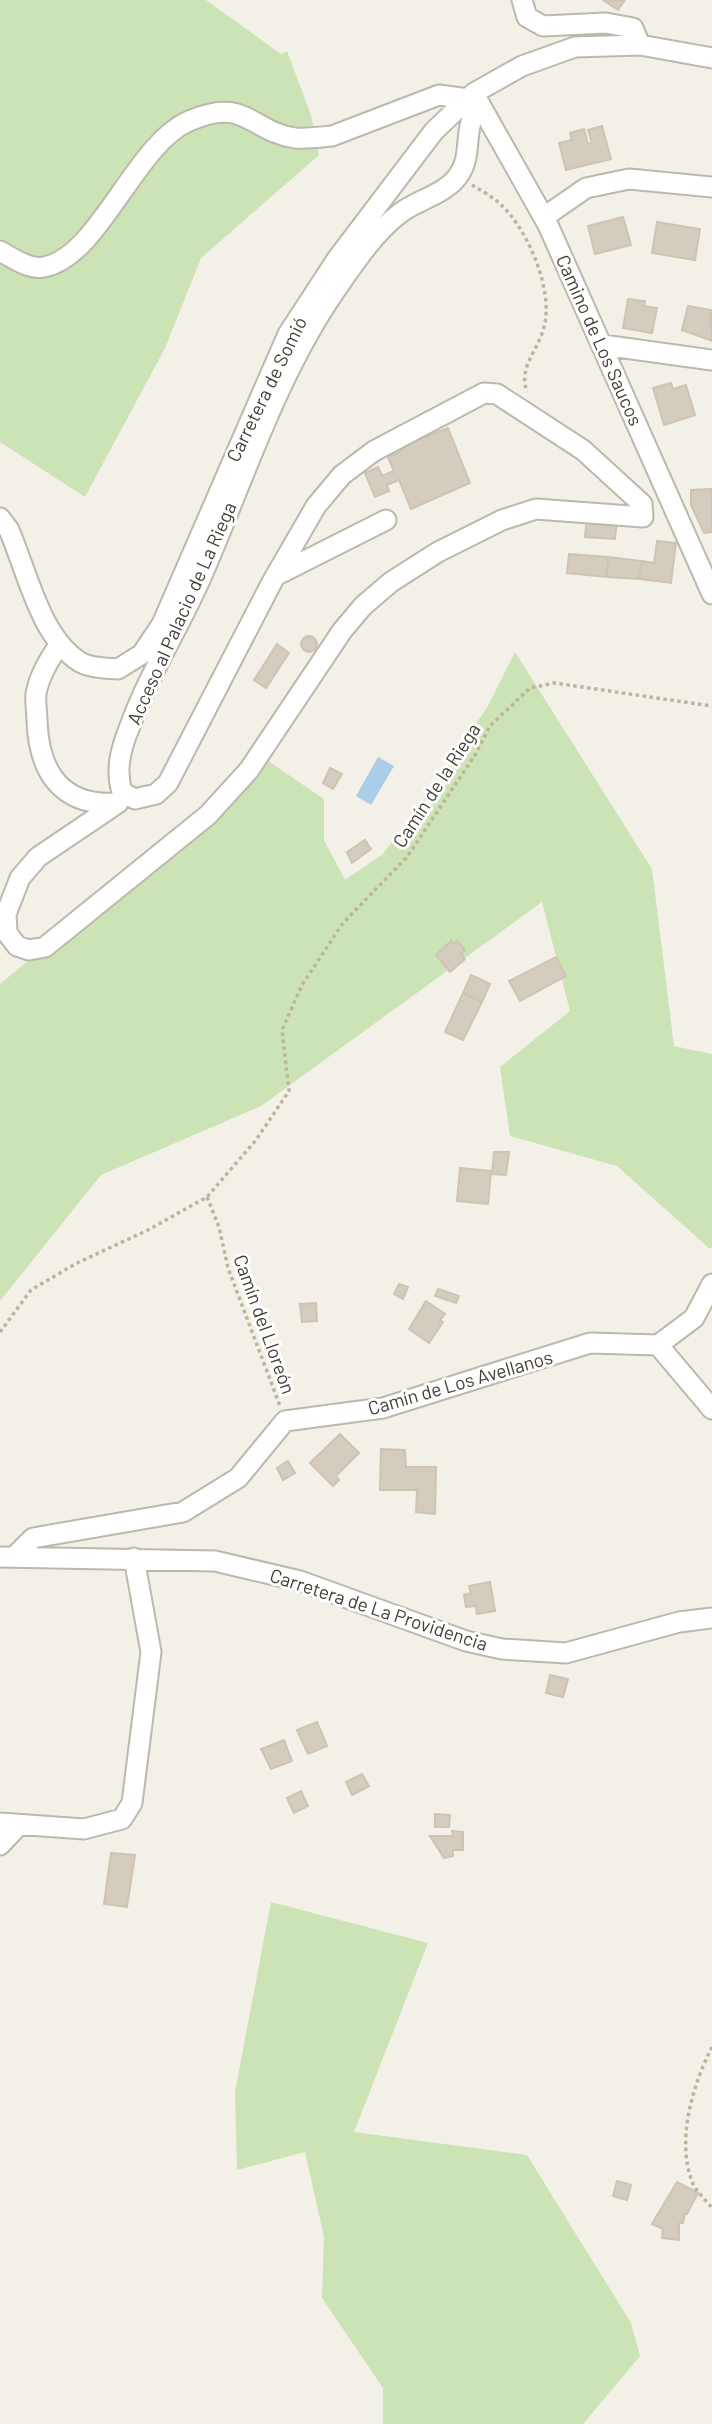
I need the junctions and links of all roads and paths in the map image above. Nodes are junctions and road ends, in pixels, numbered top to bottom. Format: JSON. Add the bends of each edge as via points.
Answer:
{"nodes":[{"id":1,"x":522,"y":0,"type":"edge"},
{"id":2,"x":640,"y":45,"type":"junction"},
{"id":3,"x":712,"y":58,"type":"edge"},
{"id":4,"x":474,"y":99,"type":"junction"},
{"id":5,"x":461,"y":173,"type":"junction"},
{"id":6,"x":712,"y":187,"type":"edge"},
{"id":7,"x":544,"y":217,"type":"junction"},
{"id":8,"x":0,"y":251,"type":"edge"},
{"id":9,"x":603,"y":345,"type":"junction"},
{"id":10,"x":712,"y":360,"type":"edge"},
{"id":11,"x":534,"y":399,"type":"dead end"},
{"id":12,"x":0,"y":518,"type":"edge"},
{"id":13,"x":386,"y":520,"type":"dead end"},
{"id":14,"x":702,"y":549,"type":"edge"},
{"id":15,"x":277,"y":575,"type":"junction"},
{"id":16,"x":712,"y":594,"type":"edge"},
{"id":17,"x":59,"y":645,"type":"junction"},
{"id":18,"x":712,"y":706,"type":"edge"},
{"id":19,"x":123,"y":799,"type":"junction"},
{"id":20,"x":207,"y":1197,"type":"junction"},
{"id":21,"x":712,"y":1284,"type":"edge"},
{"id":22,"x":0,"y":1332,"type":"edge"},
{"id":23,"x":658,"y":1345,"type":"junction"},
{"id":24,"x":712,"y":1409,"type":"edge"},
{"id":25,"x":285,"y":1420,"type":"junction"},
{"id":26,"x":7,"y":1557,"type":"edge"},
{"id":27,"x":135,"y":1558,"type":"junction"},
{"id":28,"x":712,"y":1618,"type":"edge"},
{"id":29,"x":10,"y":1824,"type":"edge"},
{"id":30,"x":0,"y":1845,"type":"edge"},
{"id":31,"x":712,"y":2047,"type":"edge"},
{"id":32,"x":712,"y":2208,"type":"edge"}],
"edges":[{"from":1,"to":2,"type":"street","via":[[527,17],[544,26],[606,23],[633,29]]},
{"from":2,"to":3,"type":"street","name":"Carretera de Somió"},
{"from":2,"to":4,"type":"street","name":"Carretera de Somió","via":[[575,47],[522,65]]},
{"from":4,"to":5,"type":"street"},
{"from":4,"to":7,"type":"street","name":"Camino de Los Saucos"},
{"from":4,"to":8,"type":"street","via":[[439,95],[316,138],[294,138],[235,111],[187,121],[159,144],[70,254],[44,267],[21,263]]},
{"from":4,"to":17,"type":"street","name":"Carretera de Somió","via":[[434,131],[288,334],[162,624],[142,654],[118,669],[83,663]]},
{"from":5,"to":11,"type":"path","via":[[500,203],[536,259],[546,296],[545,326],[523,374],[526,391]]},
{"from":5,"to":19,"type":"street","name":"Acceso al Palacio de La Riega","via":[[385,226],[310,332],[177,632],[130,725],[117,777]]},
{"from":6,"to":7,"type":"street","via":[[629,179],[586,188]]},
{"from":7,"to":9,"type":"street","name":"Camino de Los Saucos"},
{"from":9,"to":10,"type":"street"},
{"from":9,"to":14,"type":"street","name":"Camino de Los Saucos"},
{"from":12,"to":17,"type":"street","name":"Carretera de Somió"},
{"from":13,"to":15,"type":"street"},
{"from":14,"to":16,"type":"street","name":"Camino de Los Saucos"},
{"from":15,"to":19,"type":"street","via":[[168,783],[156,794]]},
{"from":15,"to":19,"type":"street","via":[[316,506],[342,475],[374,451],[484,393],[497,394],[583,450],[642,504],[643,517],[536,509],[502,520],[391,582],[342,631],[249,770],[208,815],[45,947],[29,950],[17,946],[7,933],[6,914],[20,878],[38,857]]},
{"from":17,"to":19,"type":"street","via":[[36,694],[38,739],[50,776],[74,797],[100,804]]},
{"from":18,"to":20,"type":"path","name":"Camín de la Riega","via":[[554,683],[530,688],[490,726],[407,858],[343,923],[303,985],[282,1030],[289,1091],[256,1140]]},
{"from":20,"to":22,"type":"path","name":"Camín de la Riega","via":[[31,1290]]},
{"from":20,"to":25,"type":"path","name":"Camín del Lloreón","via":[[228,1268]]},
{"from":21,"to":23,"type":"street","via":[[694,1318]]},
{"from":23,"to":24,"type":"street"},
{"from":23,"to":25,"type":"street","name":"Camín de Los Avellanos","via":[[590,1343],[383,1408]]},
{"from":25,"to":26,"type":"street","via":[[238,1478],[183,1512],[33,1538]]},
{"from":26,"to":27,"type":"street","name":"Carretera de La Providencia"},
{"from":27,"to":28,"type":"street","name":"Carretera de La Providencia","via":[[215,1561],[259,1570],[466,1641],[502,1649],[566,1653],[679,1622]]},
{"from":27,"to":29,"type":"street","via":[[151,1652],[132,1803],[122,1819],[85,1829]]},
{"from":29,"to":30,"type":"street"},
{"from":31,"to":32,"type":"path","via":[[699,2073],[688,2122],[687,2157],[692,2183]]}]}
